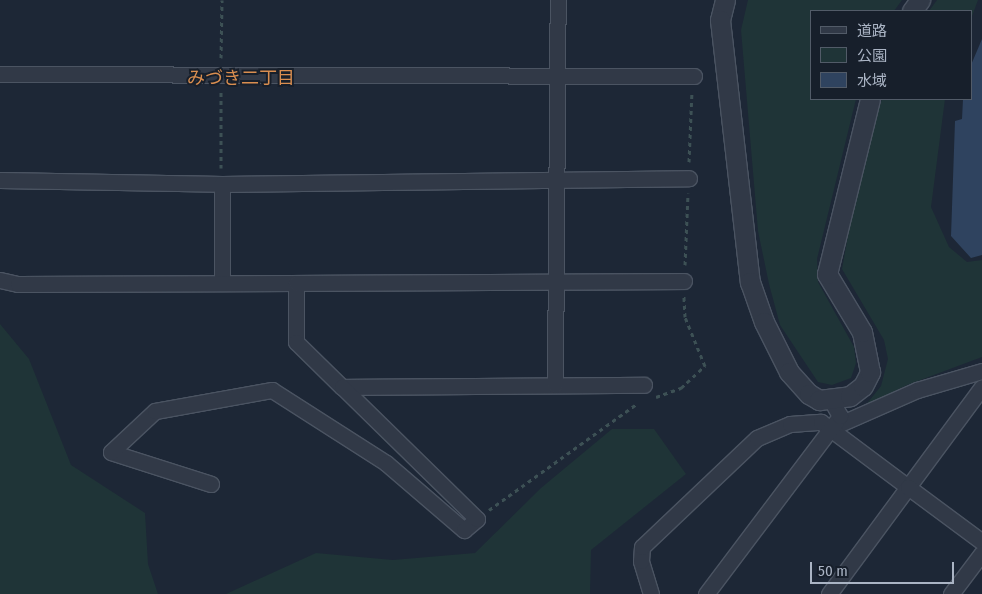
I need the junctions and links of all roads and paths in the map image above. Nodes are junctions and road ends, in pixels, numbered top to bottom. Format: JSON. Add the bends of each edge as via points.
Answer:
{"nodes":[{"id":1,"x":558,"y":0,"type":"edge"},
{"id":2,"x":726,"y":0,"type":"edge"},
{"id":3,"x":0,"y":74,"type":"edge"},
{"id":4,"x":558,"y":76,"type":"junction"},
{"id":5,"x":694,"y":76,"type":"joint"},
{"id":6,"x":870,"y":100,"type":"edge"},
{"id":7,"x":689,"y":178,"type":"junction"},
{"id":8,"x":557,"y":179,"type":"junction"},
{"id":9,"x":0,"y":180,"type":"edge"},
{"id":10,"x":222,"y":184,"type":"junction"},
{"id":11,"x":0,"y":280,"type":"edge"},
{"id":12,"x":557,"y":280,"type":"junction"},
{"id":13,"x":684,"y":281,"type":"junction"},
{"id":14,"x":222,"y":282,"type":"junction"},
{"id":15,"x":296,"y":283,"type":"junction"},
{"id":16,"x":982,"y":371,"type":"edge"},
{"id":17,"x":555,"y":385,"type":"junction"},
{"id":18,"x":644,"y":385,"type":"dead end"},
{"id":19,"x":342,"y":387,"type":"junction"},
{"id":20,"x":982,"y":387,"type":"edge"},
{"id":21,"x":832,"y":400,"type":"junction"},
{"id":22,"x":832,"y":428,"type":"junction"},
{"id":23,"x":211,"y":484,"type":"dead end"},
{"id":24,"x":908,"y":486,"type":"junction"},
{"id":25,"x":477,"y":519,"type":"junction"},
{"id":26,"x":982,"y":542,"type":"edge"},
{"id":27,"x":982,"y":552,"type":"edge"},
{"id":28,"x":650,"y":594,"type":"edge"},
{"id":29,"x":706,"y":594,"type":"edge"},
{"id":30,"x":829,"y":594,"type":"edge"},
{"id":31,"x":951,"y":594,"type":"edge"}],
"edges":[{"from":1,"to":4,"type":"street"},
{"from":2,"to":21,"type":"street","via":[[720,20],[750,282],[764,322],[789,372],[809,394],[819,400]]},
{"from":3,"to":4,"type":"street"},
{"from":4,"to":5,"type":"street"},
{"from":4,"to":8,"type":"street"},
{"from":5,"to":7,"type":"path"},
{"from":6,"to":21,"type":"street","via":[[827,274],[862,332],[870,372],[863,386],[850,396]]},
{"from":7,"to":8,"type":"street"},
{"from":7,"to":13,"type":"path"},
{"from":8,"to":10,"type":"street"},
{"from":8,"to":12,"type":"street"},
{"from":9,"to":10,"type":"street"},
{"from":10,"to":14,"type":"street"},
{"from":11,"to":14,"type":"street","via":[[18,284]]},
{"from":12,"to":13,"type":"street"},
{"from":12,"to":15,"type":"street"},
{"from":12,"to":17,"type":"street"},
{"from":13,"to":25,"type":"path","via":[[684,317],[705,366],[681,388],[630,406]]},
{"from":14,"to":15,"type":"street"},
{"from":15,"to":19,"type":"street","via":[[296,342]]},
{"from":16,"to":22,"type":"street","via":[[917,390]]},
{"from":17,"to":18,"type":"street"},
{"from":17,"to":19,"type":"street"},
{"from":19,"to":25,"type":"street"},
{"from":20,"to":24,"type":"street"},
{"from":21,"to":22,"type":"street","via":[[840,416]]},
{"from":22,"to":24,"type":"street"},
{"from":22,"to":28,"type":"street","via":[[812,420],[790,424],[757,438],[642,548],[641,561]]},
{"from":22,"to":29,"type":"street"},
{"from":23,"to":25,"type":"street","via":[[111,452],[155,411],[272,390],[386,462],[464,530]]},
{"from":24,"to":26,"type":"street"},
{"from":24,"to":30,"type":"street"},
{"from":27,"to":31,"type":"street"}]}
